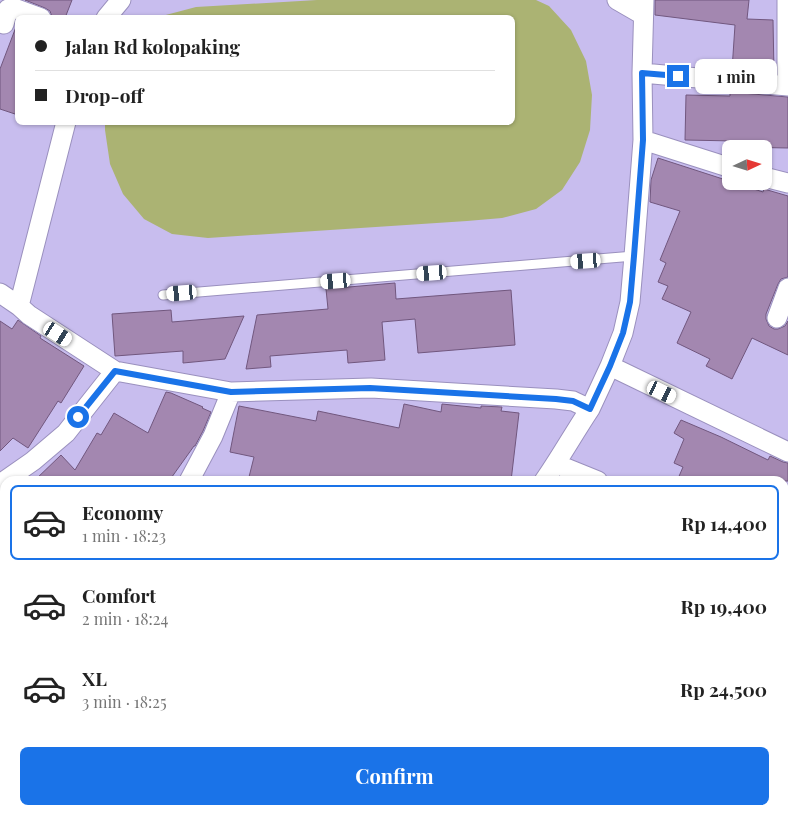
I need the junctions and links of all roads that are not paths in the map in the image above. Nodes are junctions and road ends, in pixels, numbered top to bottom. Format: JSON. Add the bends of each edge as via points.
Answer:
{"nodes":[{"id":1,"x":121,"y":0,"type":"edge"},
{"id":2,"x":617,"y":0,"type":"edge"},
{"id":3,"x":787,"y":0,"type":"edge"},
{"id":4,"x":644,"y":7,"type":"edge"},
{"id":5,"x":33,"y":15,"type":"edge"},
{"id":6,"x":108,"y":15,"type":"edge"},
{"id":7,"x":4,"y":24,"type":"dead end"},
{"id":8,"x":642,"y":73,"type":"junction"},
{"id":9,"x":788,"y":86,"type":"edge"},
{"id":10,"x":65,"y":125,"type":"edge"},
{"id":11,"x":643,"y":140,"type":"junction"},
{"id":12,"x":722,"y":165,"type":"edge"},
{"id":13,"x":772,"y":180,"type":"edge"},
{"id":14,"x":788,"y":183,"type":"edge"},
{"id":15,"x":634,"y":256,"type":"junction"},
{"id":16,"x":788,"y":288,"type":"edge"},
{"id":17,"x":0,"y":293,"type":"edge"},
{"id":18,"x":163,"y":295,"type":"dead end"},
{"id":19,"x":19,"y":306,"type":"junction"},
{"id":20,"x":777,"y":318,"type":"dead end"},
{"id":21,"x":610,"y":366,"type":"junction"},
{"id":22,"x":115,"y":371,"type":"junction"},
{"id":23,"x":231,"y":392,"type":"junction"},
{"id":24,"x":590,"y":409,"type":"junction"},
{"id":25,"x":788,"y":452,"type":"edge"},
{"id":26,"x":556,"y":464,"type":"junction"},
{"id":27,"x":12,"y":476,"type":"edge"},
{"id":28,"x":192,"y":476,"type":"edge"},
{"id":29,"x":548,"y":476,"type":"edge"},
{"id":30,"x":586,"y":476,"type":"edge"}],
"edges":[{"from":1,"to":6,"type":"street"},
{"from":2,"to":4,"type":"street"},
{"from":3,"to":9,"type":"street"},
{"from":4,"to":8,"type":"street"},
{"from":5,"to":7,"type":"street","via":[[8,9]]},
{"from":8,"to":9,"type":"street"},
{"from":8,"to":11,"type":"street"},
{"from":10,"to":19,"type":"street"},
{"from":11,"to":12,"type":"street"},
{"from":11,"to":15,"type":"street"},
{"from":13,"to":14,"type":"street"},
{"from":15,"to":18,"type":"lane"},
{"from":15,"to":21,"type":"street","via":[[630,302],[623,333]]},
{"from":16,"to":20,"type":"street"},
{"from":17,"to":19,"type":"street"},
{"from":19,"to":22,"type":"street"},
{"from":21,"to":24,"type":"street"},
{"from":21,"to":25,"type":"street"},
{"from":22,"to":23,"type":"street"},
{"from":22,"to":27,"type":"street","via":[[66,433]]},
{"from":23,"to":24,"type":"street","via":[[370,388],[556,399],[573,401]]},
{"from":23,"to":28,"type":"street"},
{"from":24,"to":26,"type":"street"},
{"from":26,"to":29,"type":"street"},
{"from":26,"to":30,"type":"street"}]}
